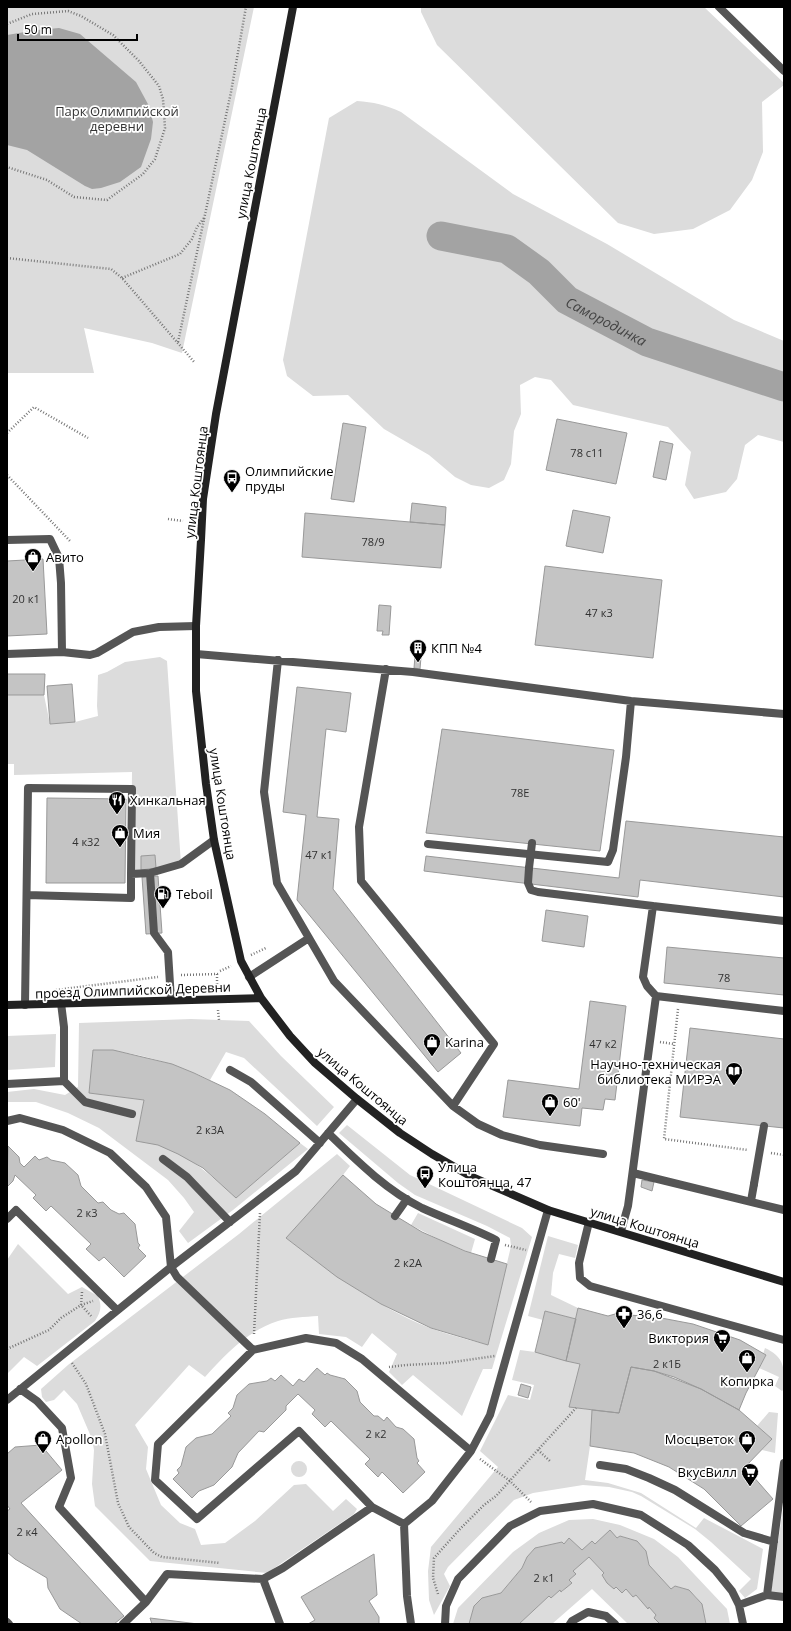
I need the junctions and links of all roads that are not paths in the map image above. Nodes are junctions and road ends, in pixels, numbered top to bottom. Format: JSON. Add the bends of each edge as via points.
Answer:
{"nodes":[{"id":1,"x":293,"y":7,"type":"edge"},
{"id":2,"x":718,"y":7,"type":"edge"},
{"id":3,"x":784,"y":71,"type":"edge"},
{"id":4,"x":7,"y":540,"type":"edge"},
{"id":5,"x":196,"y":626,"type":"junction"},
{"id":6,"x":62,"y":652,"type":"junction"},
{"id":7,"x":7,"y":654,"type":"edge"},
{"id":8,"x":196,"y":654,"type":"junction"},
{"id":9,"x":278,"y":660,"type":"junction"},
{"id":10,"x":386,"y":669,"type":"junction"},
{"id":11,"x":631,"y":701,"type":"junction"},
{"id":12,"x":784,"y":714,"type":"edge"},
{"id":13,"x":214,"y":840,"type":"junction"},
{"id":14,"x":532,"y":843,"type":"dead end"},
{"id":15,"x":428,"y":844,"type":"dead end"},
{"id":16,"x":150,"y":873,"type":"junction"},
{"id":17,"x":132,"y":874,"type":"junction"},
{"id":18,"x":27,"y":895,"type":"junction"},
{"id":19,"x":653,"y":906,"type":"junction"},
{"id":20,"x":784,"y":921,"type":"edge"},
{"id":21,"x":309,"y":938,"type":"junction"},
{"id":22,"x":250,"y":977,"type":"junction"},
{"id":23,"x":656,"y":996,"type":"junction"},
{"id":24,"x":260,"y":998,"type":"junction"},
{"id":25,"x":171,"y":1000,"type":"junction"},
{"id":26,"x":61,"y":1003,"type":"junction"},
{"id":27,"x":7,"y":1005,"type":"edge"},
{"id":28,"x":26,"y":1005,"type":"junction"},
{"id":29,"x":784,"y":1011,"type":"edge"},
{"id":30,"x":230,"y":1070,"type":"dead end"},
{"id":31,"x":64,"y":1081,"type":"junction"},
{"id":32,"x":7,"y":1084,"type":"edge"},
{"id":33,"x":357,"y":1100,"type":"junction"},
{"id":34,"x":453,"y":1106,"type":"junction"},
{"id":35,"x":132,"y":1114,"type":"dead end"},
{"id":36,"x":7,"y":1121,"type":"edge"},
{"id":37,"x":764,"y":1126,"type":"dead end"},
{"id":38,"x":328,"y":1133,"type":"junction"},
{"id":39,"x":320,"y":1143,"type":"junction"},
{"id":40,"x":603,"y":1154,"type":"dead end"},
{"id":41,"x":164,"y":1159,"type":"dead end"},
{"id":42,"x":633,"y":1173,"type":"junction"},
{"id":43,"x":407,"y":1199,"type":"junction"},
{"id":44,"x":751,"y":1202,"type":"junction"},
{"id":45,"x":548,"y":1210,"type":"junction"},
{"id":46,"x":784,"y":1210,"type":"edge"},
{"id":47,"x":395,"y":1216,"type":"dead end"},
{"id":48,"x":7,"y":1219,"type":"edge"},
{"id":49,"x":230,"y":1222,"type":"junction"},
{"id":50,"x":589,"y":1222,"type":"junction"},
{"id":51,"x":621,"y":1231,"type":"junction"},
{"id":52,"x":491,"y":1259,"type":"dead end"},
{"id":53,"x":171,"y":1267,"type":"junction"},
{"id":54,"x":784,"y":1282,"type":"edge"},
{"id":55,"x":117,"y":1310,"type":"junction"},
{"id":56,"x":784,"y":1340,"type":"edge"},
{"id":57,"x":254,"y":1350,"type":"junction"},
{"id":58,"x":20,"y":1389,"type":"junction"},
{"id":59,"x":7,"y":1400,"type":"edge"},
{"id":60,"x":471,"y":1451,"type":"junction"},
{"id":61,"x":784,"y":1463,"type":"edge"},
{"id":62,"x":600,"y":1465,"type":"dead end"},
{"id":63,"x":372,"y":1507,"type":"junction"},
{"id":64,"x":404,"y":1524,"type":"junction"},
{"id":65,"x":774,"y":1542,"type":"junction"},
{"id":66,"x":263,"y":1579,"type":"junction"},
{"id":67,"x":767,"y":1596,"type":"junction"},
{"id":68,"x":784,"y":1597,"type":"edge"},
{"id":69,"x":146,"y":1602,"type":"junction"},
{"id":70,"x":739,"y":1605,"type":"junction"},
{"id":71,"x":7,"y":1622,"type":"edge"},
{"id":72,"x":9,"y":1624,"type":"edge"},
{"id":73,"x":124,"y":1624,"type":"edge"},
{"id":74,"x":280,"y":1624,"type":"edge"},
{"id":75,"x":410,"y":1624,"type":"edge"},
{"id":76,"x":446,"y":1624,"type":"edge"},
{"id":77,"x":570,"y":1624,"type":"edge"},
{"id":78,"x":615,"y":1624,"type":"edge"},
{"id":79,"x":743,"y":1624,"type":"edge"}],
"edges":[{"from":1,"to":5,"type":"street","name":"улица Коштоянца","via":[[208,465],[203,499]]},
{"from":2,"to":3,"type":"lane"},
{"from":4,"to":6,"type":"lane","via":[[50,539],[59,558]]},
{"from":5,"to":6,"type":"lane","via":[[159,627],[133,632],[90,655]]},
{"from":5,"to":8,"type":"street","name":"улица Коштоянца"},
{"from":6,"to":7,"type":"lane"},
{"from":8,"to":9,"type":"lane"},
{"from":8,"to":13,"type":"street","name":"улица Коштоянца","via":[[196,691]]},
{"from":9,"to":10,"type":"lane"},
{"from":9,"to":21,"type":"lane","via":[[264,792],[277,883]]},
{"from":10,"to":11,"type":"lane"},
{"from":10,"to":34,"type":"lane","via":[[359,827],[361,880],[494,1044]]},
{"from":11,"to":12,"type":"lane"},
{"from":11,"to":15,"type":"lane","via":[[613,850],[608,862]]},
{"from":13,"to":16,"type":"lane","via":[[181,864]]},
{"from":13,"to":22,"type":"street","name":"улица Коштоянца","via":[[241,960]]},
{"from":14,"to":19,"type":"lane","bridge":true,"via":[[528,884],[531,890]]},
{"from":16,"to":17,"type":"lane"},
{"from":16,"to":25,"type":"lane","via":[[154,933],[168,952]]},
{"from":17,"to":18,"type":"lane","via":[[131,898]]},
{"from":17,"to":18,"type":"lane","via":[[132,789],[28,788]]},
{"from":18,"to":28,"type":"lane"},
{"from":19,"to":20,"type":"lane"},
{"from":19,"to":23,"type":"lane","via":[[643,977]]},
{"from":21,"to":22,"type":"lane"},
{"from":21,"to":34,"type":"lane","via":[[334,981]]},
{"from":22,"to":24,"type":"street","name":"улица Коштоянца"},
{"from":23,"to":29,"type":"lane"},
{"from":23,"to":42,"type":"lane"},
{"from":24,"to":25,"type":"street","name":"проезд Олимпийской Деревни"},
{"from":24,"to":33,"type":"street","name":"улица Коштоянца","via":[[315,1063]]},
{"from":25,"to":26,"type":"street","name":"проезд Олимпийской Деревни"},
{"from":26,"to":28,"type":"street","name":"проезд Олимпийской Деревни"},
{"from":26,"to":31,"type":"lane","via":[[64,1027]]},
{"from":27,"to":28,"type":"street","name":"проезд Олимпийской Деревни"},
{"from":30,"to":39,"type":"lane","via":[[251,1082]]},
{"from":31,"to":32,"type":"lane"},
{"from":31,"to":35,"type":"lane","via":[[85,1102]]},
{"from":33,"to":38,"type":"lane"},
{"from":33,"to":45,"type":"street","name":"улица Коштоянца","via":[[432,1154],[472,1177]]},
{"from":34,"to":40,"type":"lane","via":[[478,1124],[502,1136],[540,1145]]},
{"from":36,"to":53,"type":"lane","via":[[20,1118],[63,1130],[110,1153],[146,1187],[166,1217]]},
{"from":37,"to":44,"type":"lane","bridge":true},
{"from":38,"to":39,"type":"lane"},
{"from":38,"to":43,"type":"lane","via":[[352,1157]]},
{"from":39,"to":49,"type":"lane","via":[[296,1171]]},
{"from":41,"to":49,"type":"lane","via":[[187,1177]]},
{"from":42,"to":44,"type":"lane"},
{"from":42,"to":51,"type":"lane"},
{"from":43,"to":47,"type":"lane"},
{"from":43,"to":52,"type":"lane","via":[[496,1240]]},
{"from":44,"to":46,"type":"lane"},
{"from":45,"to":50,"type":"street","name":"улица Коштоянца"},
{"from":45,"to":60,"type":"lane","via":[[490,1415]]},
{"from":48,"to":55,"type":"lane","via":[[16,1210]]},
{"from":49,"to":53,"type":"lane"},
{"from":50,"to":51,"type":"street","name":"улица Коштоянца"},
{"from":50,"to":56,"type":"lane","via":[[579,1263],[580,1278],[590,1286]]},
{"from":51,"to":54,"type":"street","name":"улица Коштоянца"},
{"from":53,"to":55,"type":"lane"},
{"from":53,"to":57,"type":"lane","via":[[177,1277]]},
{"from":55,"to":58,"type":"lane"},
{"from":57,"to":60,"type":"lane","via":[[306,1338],[336,1343],[362,1359]]},
{"from":57,"to":63,"type":"lane","via":[[158,1444],[155,1480],[197,1519],[299,1431]]},
{"from":58,"to":59,"type":"lane"},
{"from":58,"to":69,"type":"lane","via":[[37,1402],[62,1428],[71,1478],[59,1507]]},
{"from":60,"to":64,"type":"lane","via":[[432,1501]]},
{"from":61,"to":65,"type":"lane"},
{"from":62,"to":65,"type":"lane","via":[[626,1469],[649,1478],[675,1490],[744,1533]]},
{"from":63,"to":64,"type":"lane"},
{"from":63,"to":66,"type":"lane"},
{"from":64,"to":75,"type":"lane","via":[[406,1596]]},
{"from":65,"to":67,"type":"lane"},
{"from":66,"to":69,"type":"lane","via":[[167,1574]]},
{"from":66,"to":74,"type":"lane"},
{"from":67,"to":68,"type":"lane"},
{"from":67,"to":70,"type":"lane"},
{"from":69,"to":73,"type":"lane"},
{"from":70,"to":76,"type":"lane","via":[[732,1591],[715,1570],[688,1545],[641,1515],[593,1504],[540,1511],[510,1526],[458,1579],[446,1606]]},
{"from":70,"to":79,"type":"lane"},
{"from":71,"to":72,"type":"lane"},
{"from":77,"to":78,"type":"lane","via":[[588,1612],[606,1616]]}]}
